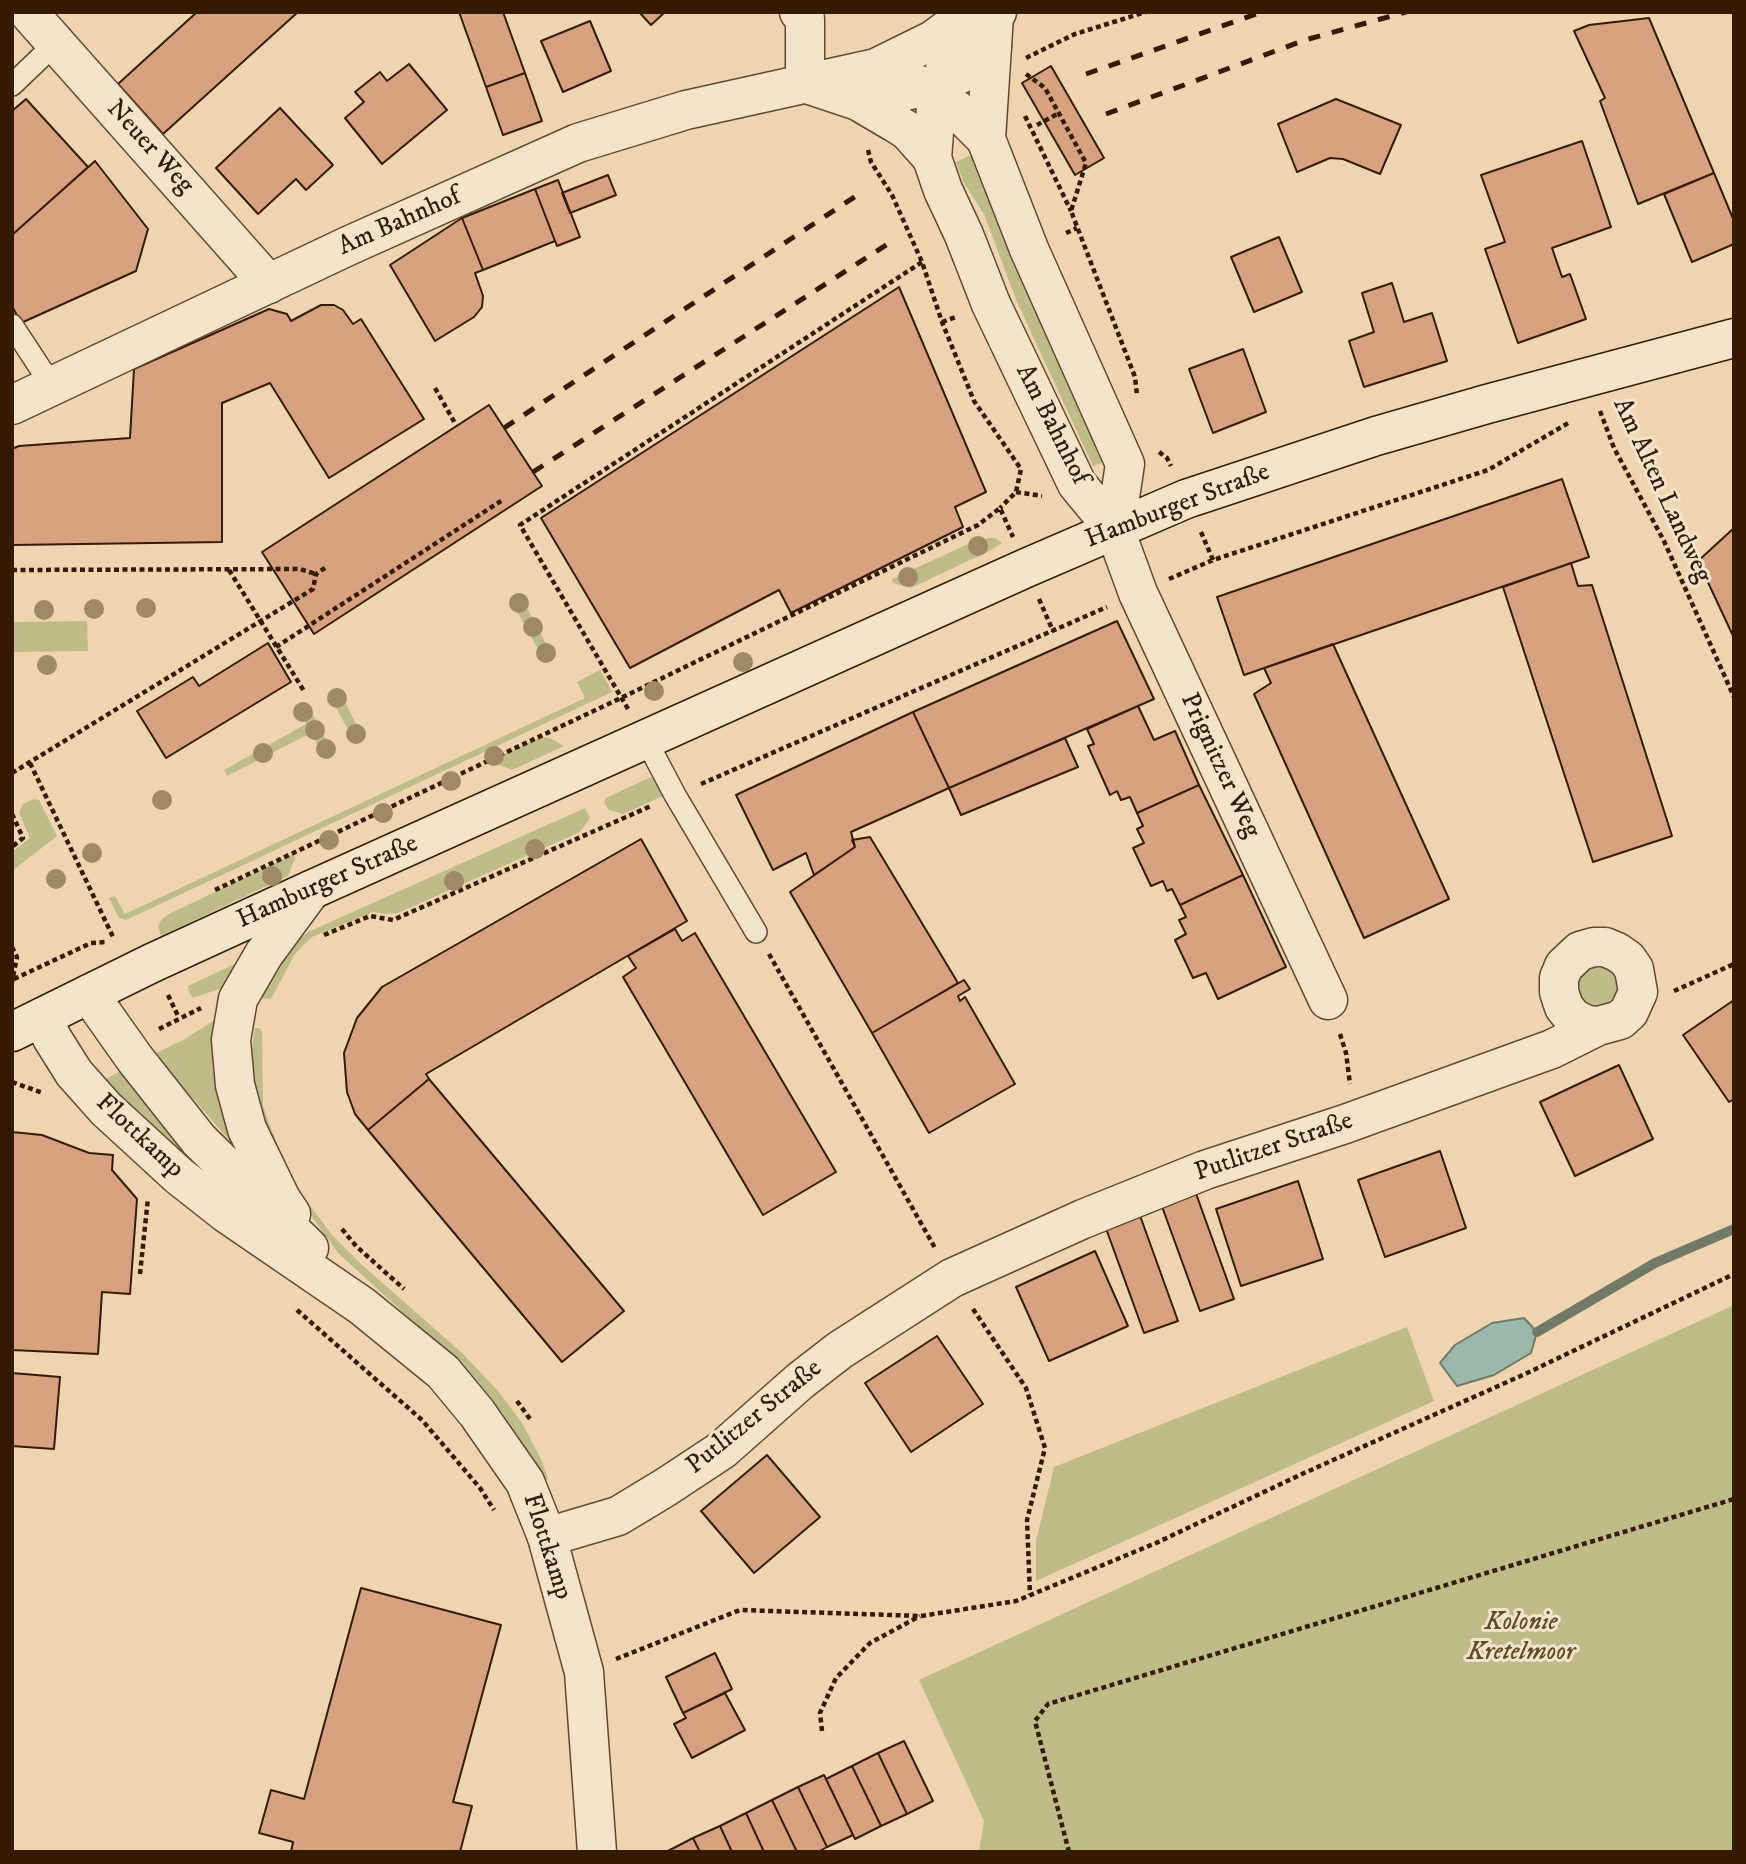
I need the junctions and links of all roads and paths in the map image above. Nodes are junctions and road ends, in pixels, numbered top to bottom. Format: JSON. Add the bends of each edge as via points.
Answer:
{"nodes":[{"id":1,"x":28,"y":12,"type":"edge"},
{"id":2,"x":799,"y":12,"type":"edge"},
{"id":3,"x":1146,"y":12,"type":"edge"},
{"id":4,"x":994,"y":29,"type":"edge"},
{"id":5,"x":56,"y":43,"type":"junction"},
{"id":6,"x":876,"y":68,"type":"junction"},
{"id":7,"x":804,"y":84,"type":"junction"},
{"id":8,"x":12,"y":85,"type":"edge"},
{"id":9,"x":934,"y":88,"type":"junction"},
{"id":10,"x":1045,"y":88,"type":"dead end"},
{"id":11,"x":1019,"y":105,"type":"dead end"},
{"id":12,"x":866,"y":106,"type":"junction"},
{"id":13,"x":1059,"y":113,"type":"junction"},
{"id":14,"x":1037,"y":125,"type":"dead end"},
{"id":15,"x":986,"y":139,"type":"junction"},
{"id":16,"x":932,"y":158,"type":"junction"},
{"id":17,"x":1071,"y":211,"type":"junction"},
{"id":18,"x":1077,"y":228,"type":"junction"},
{"id":19,"x":1066,"y":233,"type":"dead end"},
{"id":20,"x":922,"y":262,"type":"junction"},
{"id":21,"x":269,"y":284,"type":"junction"},
{"id":22,"x":957,"y":317,"type":"dead end"},
{"id":23,"x":942,"y":322,"type":"junction"},
{"id":24,"x":12,"y":325,"type":"edge"},
{"id":25,"x":1734,"y":338,"type":"edge"},
{"id":26,"x":52,"y":386,"type":"junction"},
{"id":27,"x":435,"y":388,"type":"dead end"},
{"id":28,"x":1138,"y":404,"type":"dead end"},
{"id":29,"x":12,"y":405,"type":"edge"},
{"id":30,"x":1590,"y":410,"type":"dead end"},
{"id":31,"x":1572,"y":421,"type":"dead end"},
{"id":32,"x":456,"y":425,"type":"dead end"},
{"id":33,"x":1149,"y":445,"type":"dead end"},
{"id":34,"x":504,"y":499,"type":"dead end"},
{"id":35,"x":1186,"y":499,"type":"junction"},
{"id":36,"x":1000,"y":508,"type":"junction"},
{"id":37,"x":1115,"y":530,"type":"junction"},
{"id":38,"x":1213,"y":560,"type":"junction"},
{"id":39,"x":328,"y":566,"type":"dead end"},
{"id":40,"x":1026,"y":568,"type":"junction"},
{"id":41,"x":228,"y":569,"type":"junction"},
{"id":42,"x":12,"y":570,"type":"edge"},
{"id":43,"x":316,"y":574,"type":"junction"},
{"id":44,"x":1138,"y":593,"type":"junction"},
{"id":45,"x":261,"y":621,"type":"junction"},
{"id":46,"x":1053,"y":631,"type":"junction"},
{"id":47,"x":276,"y":647,"type":"junction"},
{"id":48,"x":304,"y":691,"type":"dead end"},
{"id":49,"x":1734,"y":696,"type":"edge"},
{"id":50,"x":621,"y":698,"type":"junction"},
{"id":51,"x":646,"y":740,"type":"junction"},
{"id":52,"x":30,"y":762,"type":"junction"},
{"id":53,"x":12,"y":773,"type":"edge"},
{"id":54,"x":675,"y":795,"type":"junction"},
{"id":55,"x":12,"y":814,"type":"edge"},
{"id":56,"x":12,"y":847,"type":"edge"},
{"id":57,"x":311,"y":890,"type":"junction"},
{"id":58,"x":210,"y":892,"type":"dead end"},
{"id":59,"x":756,"y":932,"type":"joint"},
{"id":60,"x":323,"y":936,"type":"dead end"},
{"id":61,"x":12,"y":947,"type":"edge"},
{"id":62,"x":1734,"y":964,"type":"edge"},
{"id":63,"x":13,"y":980,"type":"edge"},
{"id":64,"x":89,"y":994,"type":"junction"},
{"id":65,"x":1328,"y":1000,"type":"joint"},
{"id":66,"x":1614,"y":1019,"type":"joint"},
{"id":67,"x":28,"y":1025,"type":"edge"},
{"id":68,"x":12,"y":1082,"type":"edge"},
{"id":69,"x":45,"y":1094,"type":"dead end"},
{"id":70,"x":1345,"y":1124,"type":"junction"},
{"id":71,"x":149,"y":1194,"type":"dead end"},
{"id":72,"x":334,"y":1219,"type":"dead end"},
{"id":73,"x":321,"y":1259,"type":"junction"},
{"id":74,"x":140,"y":1274,"type":"dead end"},
{"id":75,"x":1734,"y":1274,"type":"edge"},
{"id":76,"x":952,"y":1278,"type":"junction"},
{"id":77,"x":412,"y":1296,"type":"dead end"},
{"id":78,"x":287,"y":1301,"type":"dead end"},
{"id":79,"x":362,"y":1306,"type":"junction"},
{"id":80,"x":517,"y":1401,"type":"dead end"},
{"id":81,"x":531,"y":1421,"type":"dead end"},
{"id":82,"x":1734,"y":1499,"type":"edge"},
{"id":83,"x":547,"y":1537,"type":"junction"},
{"id":84,"x":1030,"y":1595,"type":"junction"},
{"id":85,"x":921,"y":1616,"type":"junction"},
{"id":86,"x":584,"y":1672,"type":"junction"},
{"id":87,"x":822,"y":1731,"type":"dead end"},
{"id":88,"x":597,"y":1852,"type":"edge"},
{"id":89,"x":1069,"y":1852,"type":"edge"}],
"edges":[{"from":1,"to":5,"type":"street","name":"Neuer Weg"},
{"from":2,"to":7,"type":"street","via":[[805,19]]},
{"from":3,"to":4,"type":"path","via":[[1075,34],[1013,64]]},
{"from":4,"to":6,"type":"street","name":"Am Bahnhof","via":[[964,17],[933,40]]},
{"from":4,"to":9,"type":"street","name":"Am Bahnhof","via":[[969,34]]},
{"from":4,"to":15,"type":"street","name":"Am Bahnhof"},
{"from":5,"to":8,"type":"lane"},
{"from":5,"to":21,"type":"street","name":"Neuer Weg"},
{"from":6,"to":7,"type":"street","name":"Am Bahnhof"},
{"from":6,"to":9,"type":"street","name":"Am Bahnhof"},
{"from":7,"to":12,"type":"street","name":"Am Bahnhof"},
{"from":7,"to":21,"type":"street","name":"Am Bahnhof","via":[[686,110],[578,143]]},
{"from":9,"to":12,"type":"street","name":"Am Bahnhof"},
{"from":9,"to":15,"type":"street","name":"Am Bahnhof"},
{"from":9,"to":16,"type":"street","name":"Am Bahnhof"},
{"from":10,"to":13,"type":"path"},
{"from":11,"to":17,"type":"path"},
{"from":12,"to":16,"type":"street","name":"Am Bahnhof","via":[[908,131]]},
{"from":12,"to":20,"type":"path","via":[[871,162],[892,195]]},
{"from":13,"to":14,"type":"path"},
{"from":13,"to":17,"type":"path","via":[[1086,163]]},
{"from":15,"to":37,"type":"street","name":"Am Bahnhof","via":[[1029,249],[1125,464]]},
{"from":16,"to":37,"type":"street","name":"Am Bahnhof","via":[[991,304],[1077,484]]},
{"from":17,"to":18,"type":"path"},
{"from":18,"to":19,"type":"path"},
{"from":18,"to":28,"type":"path","via":[[1135,377]]},
{"from":20,"to":23,"type":"path"},
{"from":20,"to":50,"type":"path","via":[[520,525]]},
{"from":21,"to":26,"type":"street","name":"Am Bahnhof"},
{"from":22,"to":23,"type":"path"},
{"from":23,"to":36,"type":"path","via":[[974,401],[1021,469],[1016,492]]},
{"from":24,"to":26,"type":"lane"},
{"from":25,"to":35,"type":"street","name":"Hamburger Straße","via":[[1450,414]]},
{"from":26,"to":29,"type":"street","name":"Am Bahnhof"},
{"from":27,"to":32,"type":"path"},
{"from":30,"to":49,"type":"path","name":"Am Alten Landweg","via":[[1598,405],[1614,449],[1664,541]]},
{"from":31,"to":38,"type":"path","via":[[1488,470]]},
{"from":33,"to":35,"type":"path","via":[[1167,458]]},
{"from":34,"to":47,"type":"path"},
{"from":35,"to":37,"type":"street","name":"Hamburger Straße"},
{"from":35,"to":38,"type":"path"},
{"from":36,"to":40,"type":"path"},
{"from":36,"to":50,"type":"path","via":[[978,525]]},
{"from":37,"to":40,"type":"street","name":"Hamburger Straße"},
{"from":37,"to":44,"type":"street","name":"Prignitzer Weg"},
{"from":38,"to":44,"type":"path"},
{"from":39,"to":43,"type":"path"},
{"from":40,"to":46,"type":"path"},
{"from":40,"to":51,"type":"street","name":"Hamburger Straße"},
{"from":41,"to":42,"type":"path"},
{"from":41,"to":43,"type":"path","via":[[300,569]]},
{"from":41,"to":45,"type":"path"},
{"from":43,"to":45,"type":"path","via":[[313,589]]},
{"from":44,"to":46,"type":"path"},
{"from":44,"to":65,"type":"street","name":"Prignitzer Weg"},
{"from":45,"to":47,"type":"path"},
{"from":45,"to":52,"type":"path"},
{"from":46,"to":54,"type":"path"},
{"from":47,"to":48,"type":"path"},
{"from":50,"to":51,"type":"path"},
{"from":50,"to":58,"type":"path"},
{"from":51,"to":54,"type":"lane"},
{"from":51,"to":57,"type":"street","name":"Hamburger Straße"},
{"from":52,"to":53,"type":"path"},
{"from":52,"to":63,"type":"path","via":[[114,939],[91,943]]},
{"from":54,"to":59,"type":"lane"},
{"from":54,"to":60,"type":"path","via":[[393,920],[370,916]]},
{"from":55,"to":56,"type":"path","via":[[23,838]]},
{"from":57,"to":64,"type":"street","name":"Hamburger Straße"},
{"from":57,"to":73,"type":"street","via":[[238,999],[230,1041],[247,1129],[281,1199]]},
{"from":59,"to":76,"type":"path"},
{"from":61,"to":63,"type":"path","via":[[17,957]]},
{"from":62,"to":66,"type":"path"},
{"from":64,"to":67,"type":"street","name":"Hamburger Straße"},
{"from":64,"to":73,"type":"street","name":"Flottkamp","via":[[199,1140]]},
{"from":65,"to":70,"type":"path","via":[[1346,1053],[1350,1090]]},
{"from":66,"to":70,"type":"street","name":"Putlitzer Straße","via":[[1552,1049]]},
{"from":67,"to":79,"type":"street","name":"Flottkamp","via":[[52,1038],[74,1073],[106,1109],[170,1167],[226,1213]]},
{"from":68,"to":69,"type":"path"},
{"from":70,"to":76,"type":"street","name":"Putlitzer Straße","via":[[1205,1170]]},
{"from":71,"to":74,"type":"path"},
{"from":72,"to":77,"type":"path","via":[[356,1246]]},
{"from":73,"to":79,"type":"street","name":"Flottkamp"},
{"from":75,"to":84,"type":"path","via":[[1156,1543]]},
{"from":76,"to":83,"type":"street","name":"Putlitzer Straße","via":[[840,1350],[722,1450],[666,1487],[618,1516]]},
{"from":76,"to":84,"type":"path","via":[[1026,1388],[1045,1448],[1027,1520]]},
{"from":78,"to":83,"type":"path","via":[[422,1420],[500,1519]]},
{"from":79,"to":83,"type":"street","name":"Flottkamp","via":[[443,1372],[468,1403],[525,1482]]},
{"from":80,"to":81,"type":"path"},
{"from":82,"to":89,"type":"path","via":[[1048,1704],[1035,1721]]},
{"from":83,"to":86,"type":"street","name":"Flottkamp"},
{"from":84,"to":85,"type":"path"},
{"from":85,"to":86,"type":"path","via":[[740,1610]]},
{"from":85,"to":87,"type":"path","via":[[870,1643],[836,1678],[820,1713]]},
{"from":86,"to":88,"type":"street","name":"Flottkamp"}]}
